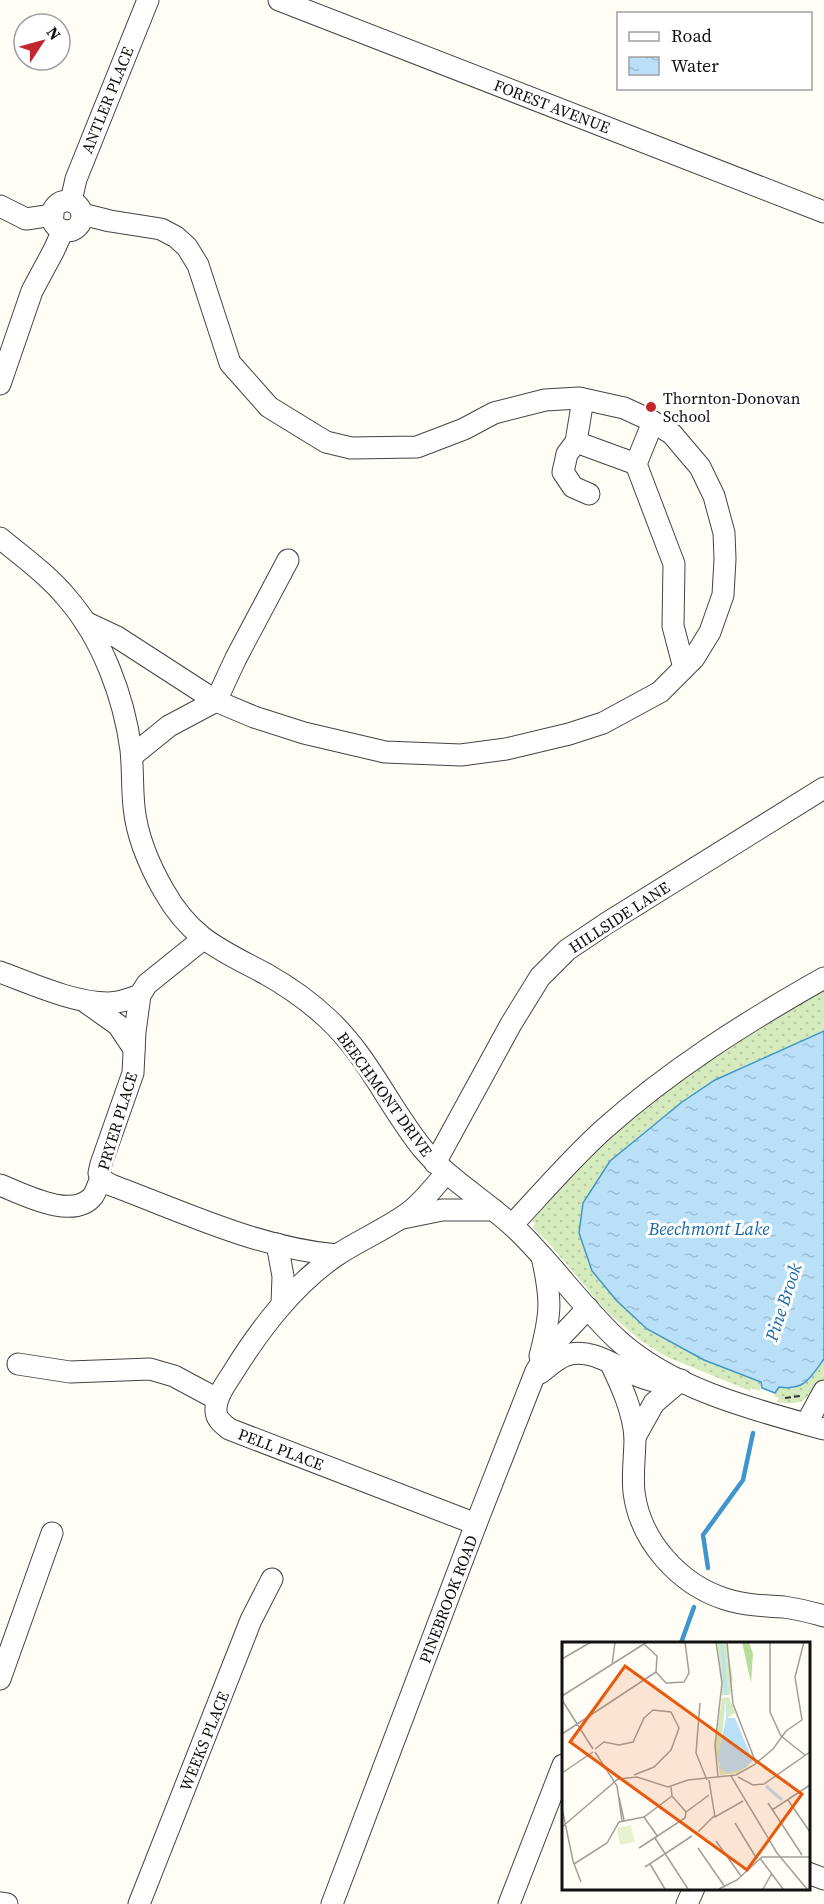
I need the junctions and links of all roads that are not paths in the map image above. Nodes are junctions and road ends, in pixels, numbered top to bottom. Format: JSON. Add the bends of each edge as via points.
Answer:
{"nodes":[{"id":1,"x":148,"y":0,"type":"edge"},
{"id":2,"x":279,"y":0,"type":"edge"},
{"id":3,"x":0,"y":207,"type":"edge"},
{"id":4,"x":76,"y":207,"type":"junction"},
{"id":5,"x":824,"y":212,"type":"edge"},
{"id":6,"x":58,"y":222,"type":"junction"},
{"id":7,"x":0,"y":384,"type":"edge"},
{"id":8,"x":583,"y":399,"type":"junction"},
{"id":9,"x":653,"y":422,"type":"junction"},
{"id":10,"x":576,"y":442,"type":"junction"},
{"id":11,"x":636,"y":464,"type":"junction"},
{"id":12,"x":589,"y":494,"type":"dead end"},
{"id":13,"x":0,"y":538,"type":"edge"},
{"id":14,"x":288,"y":560,"type":"dead end"},
{"id":15,"x":85,"y":622,"type":"junction"},
{"id":16,"x":684,"y":668,"type":"junction"},
{"id":17,"x":216,"y":701,"type":"junction"},
{"id":18,"x":132,"y":756,"type":"junction"},
{"id":19,"x":824,"y":788,"type":"edge"},
{"id":20,"x":203,"y":939,"type":"junction"},
{"id":21,"x":0,"y":972,"type":"edge"},
{"id":22,"x":824,"y":978,"type":"edge"},
{"id":23,"x":140,"y":995,"type":"junction"},
{"id":24,"x":79,"y":998,"type":"junction"},
{"id":25,"x":134,"y":1048,"type":"junction"},
{"id":26,"x":440,"y":1168,"type":"junction"},
{"id":27,"x":100,"y":1179,"type":"junction"},
{"id":28,"x":0,"y":1185,"type":"edge"},
{"id":29,"x":494,"y":1210,"type":"junction"},
{"id":30,"x":400,"y":1218,"type":"junction"},
{"id":31,"x":512,"y":1225,"type":"junction"},
{"id":32,"x":277,"y":1245,"type":"junction"},
{"id":33,"x":337,"y":1255,"type":"junction"},
{"id":34,"x":541,"y":1255,"type":"junction"},
{"id":35,"x":282,"y":1304,"type":"junction"},
{"id":36,"x":588,"y":1308,"type":"junction"},
{"id":37,"x":18,"y":1364,"type":"dead end"},
{"id":38,"x":611,"y":1364,"type":"junction"},
{"id":39,"x":535,"y":1375,"type":"junction"},
{"id":40,"x":681,"y":1380,"type":"junction"},
{"id":41,"x":814,"y":1393,"type":"edge"},
{"id":42,"x":218,"y":1400,"type":"junction"},
{"id":43,"x":815,"y":1427,"type":"edge"},
{"id":44,"x":635,"y":1437,"type":"junction"},
{"id":45,"x":476,"y":1524,"type":"junction"},
{"id":46,"x":52,"y":1533,"type":"dead end"},
{"id":47,"x":272,"y":1579,"type":"dead end"},
{"id":48,"x":824,"y":1616,"type":"edge"},
{"id":49,"x":0,"y":1679,"type":"edge"},
{"id":50,"x":562,"y":1773,"type":"edge"},
{"id":51,"x":809,"y":1874,"type":"edge"},
{"id":52,"x":824,"y":1879,"type":"edge"},
{"id":53,"x":693,"y":1889,"type":"edge"},
{"id":54,"x":0,"y":1903,"type":"edge"},
{"id":55,"x":7,"y":1904,"type":"edge"},
{"id":56,"x":140,"y":1904,"type":"edge"},
{"id":57,"x":332,"y":1904,"type":"edge"},
{"id":58,"x":509,"y":1904,"type":"edge"},
{"id":59,"x":687,"y":1904,"type":"edge"}],
"edges":[{"from":1,"to":4,"type":"street","name":"ANTLER PLACE","via":[[76,179]]},
{"from":2,"to":5,"type":"street","name":"FOREST AVENUE"},
{"from":3,"to":6,"type":"street","via":[[26,219]]},
{"from":4,"to":6,"type":"street","via":[[60,203],[54,208]]},
{"from":4,"to":8,"type":"street","via":[[110,221],[154,228],[176,237],[198,265],[230,363],[269,407],[326,442],[351,448],[417,447],[520,405]]},
{"from":6,"to":7,"type":"street","via":[[54,250],[32,291]]},
{"from":8,"to":9,"type":"street","via":[[624,408]]},
{"from":8,"to":10,"type":"street"},
{"from":9,"to":11,"type":"street"},
{"from":9,"to":16,"type":"street","via":[[672,434],[700,467],[714,496],[724,533],[723,595],[710,632]]},
{"from":10,"to":11,"type":"street"},
{"from":10,"to":12,"type":"street","via":[[567,454],[563,472],[573,487]]},
{"from":11,"to":16,"type":"street","via":[[674,564],[673,626]]},
{"from":13,"to":15,"type":"street","name":"BEECHMONT DRIVE","via":[[56,585]]},
{"from":14,"to":17,"type":"street"},
{"from":15,"to":17,"type":"street","via":[[117,637]]},
{"from":15,"to":18,"type":"street","name":"BEECHMONT DRIVE","via":[[119,696]]},
{"from":16,"to":17,"type":"street","via":[[660,692],[603,723],[506,749],[461,755],[384,752],[304,733]]},
{"from":17,"to":18,"type":"street","via":[[169,726]]},
{"from":18,"to":20,"type":"street","name":"BEECHMONT DRIVE","via":[[136,818],[144,851],[172,905]]},
{"from":19,"to":26,"type":"street","name":"HILLSIDE LANE","via":[[567,950],[540,977],[511,1024]]},
{"from":20,"to":23,"type":"street","via":[[147,984]]},
{"from":20,"to":26,"type":"street","name":"BEECHMONT DRIVE","via":[[294,991],[337,1027],[398,1116]]},
{"from":21,"to":24,"type":"street"},
{"from":22,"to":31,"type":"street","via":[[720,1040],[622,1114]]},
{"from":23,"to":24,"type":"street","via":[[109,1003]]},
{"from":23,"to":25,"type":"street","name":"PRYER PLACE"},
{"from":24,"to":25,"type":"street","via":[[112,1019]]},
{"from":25,"to":27,"type":"street","name":"PRYER PLACE","via":[[133,1073],[101,1164]]},
{"from":26,"to":29,"type":"street","name":"BEECHMONT DRIVE"},
{"from":26,"to":30,"type":"street","via":[[418,1204]]},
{"from":27,"to":28,"type":"street","via":[[93,1196],[72,1207],[52,1205]]},
{"from":27,"to":32,"type":"street","name":"PRYER PLACE","via":[[184,1215]]},
{"from":29,"to":30,"type":"street","via":[[442,1210]]},
{"from":29,"to":31,"type":"street","name":"BEECHMONT DRIVE"},
{"from":30,"to":33,"type":"street"},
{"from":31,"to":34,"type":"street","name":"BEECHMONT DRIVE"},
{"from":32,"to":33,"type":"street","name":"PRYER PLACE"},
{"from":32,"to":35,"type":"street","via":[[283,1276]]},
{"from":33,"to":35,"type":"street"},
{"from":34,"to":36,"type":"street","name":"BEECHMONT DRIVE"},
{"from":34,"to":39,"type":"street","via":[[550,1313]]},
{"from":35,"to":42,"type":"street","via":[[252,1343]]},
{"from":36,"to":39,"type":"street","name":"PINEBROOK ROAD","via":[[551,1347]]},
{"from":36,"to":40,"type":"street","name":"BEECHMONT DRIVE","via":[[633,1352]]},
{"from":37,"to":42,"type":"street","via":[[70,1372],[150,1369],[174,1376]]},
{"from":38,"to":39,"type":"street","via":[[588,1355],[571,1354]]},
{"from":38,"to":40,"type":"street","via":[[650,1380]]},
{"from":38,"to":44,"type":"street","via":[[626,1395]]},
{"from":39,"to":45,"type":"street","name":"PINEBROOK ROAD"},
{"from":40,"to":43,"type":"street","name":"BEECHMONT DRIVE"},
{"from":40,"to":44,"type":"street","via":[[654,1403]]},
{"from":41,"to":43,"type":"street"},
{"from":42,"to":45,"type":"street","name":"PELL PLACE","via":[[216,1416],[229,1429]]},
{"from":44,"to":48,"type":"street","via":[[633,1479],[639,1515],[652,1541],[673,1567],[695,1586],[724,1599]]},
{"from":45,"to":57,"type":"street","name":"PINEBROOK ROAD"},
{"from":46,"to":49,"type":"street"},
{"from":47,"to":56,"type":"street","name":"WEEKS PLACE","via":[[251,1620]]},
{"from":50,"to":58,"type":"street"},
{"from":51,"to":52,"type":"street"},
{"from":53,"to":59,"type":"street"},
{"from":54,"to":55,"type":"street"}]}
